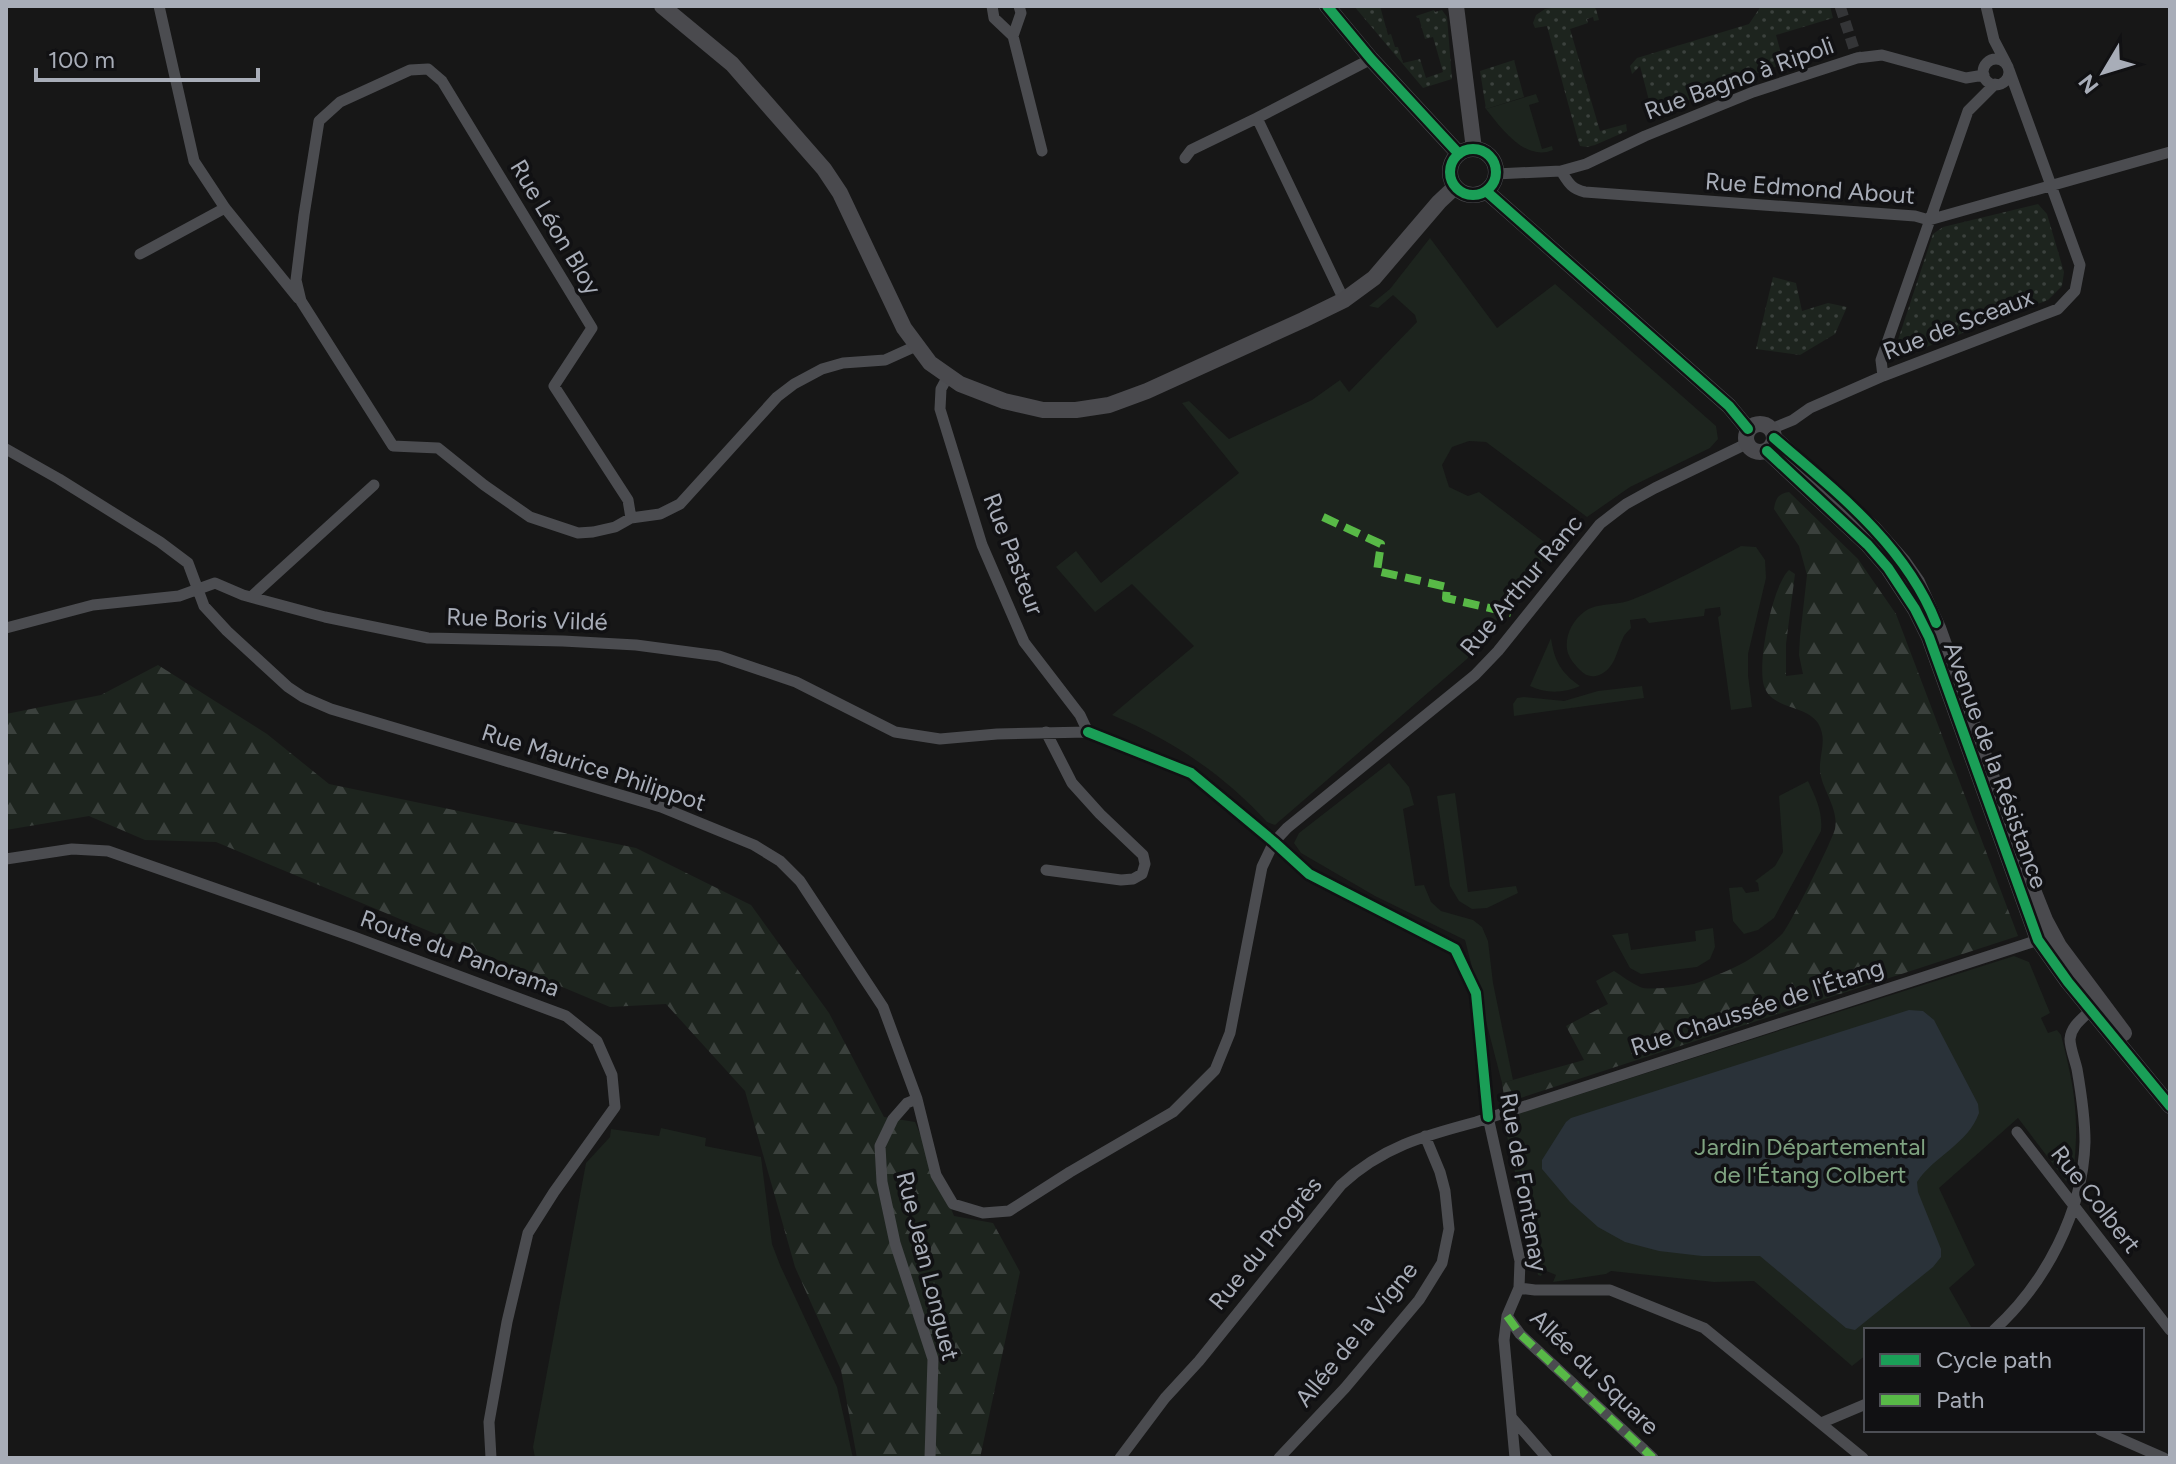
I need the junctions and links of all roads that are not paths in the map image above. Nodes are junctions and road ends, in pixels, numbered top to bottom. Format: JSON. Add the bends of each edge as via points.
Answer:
{"nodes":[{"id":1,"x":159,"y":6,"type":"edge"},
{"id":2,"x":662,"y":6,"type":"edge"},
{"id":3,"x":992,"y":6,"type":"edge"},
{"id":4,"x":1019,"y":6,"type":"edge"},
{"id":5,"x":1327,"y":6,"type":"edge"},
{"id":6,"x":1456,"y":6,"type":"edge"},
{"id":7,"x":1986,"y":6,"type":"edge"},
{"id":8,"x":1013,"y":36,"type":"junction"},
{"id":9,"x":1371,"y":59,"type":"junction"},
{"id":10,"x":2007,"y":67,"type":"junction"},
{"id":11,"x":1984,"y":75,"type":"junction"},
{"id":12,"x":1995,"y":84,"type":"junction"},
{"id":13,"x":1257,"y":118,"type":"junction"},
{"id":14,"x":1042,"y":151,"type":"dead end"},
{"id":15,"x":1466,"y":152,"type":"junction"},
{"id":16,"x":2170,"y":152,"type":"edge"},
{"id":17,"x":1185,"y":158,"type":"dead end"},
{"id":18,"x":1561,"y":171,"type":"junction"},
{"id":19,"x":1496,"y":174,"type":"junction"},
{"id":20,"x":1455,"y":187,"type":"junction"},
{"id":21,"x":2050,"y":187,"type":"junction"},
{"id":22,"x":1486,"y":191,"type":"junction"},
{"id":23,"x":225,"y":208,"type":"junction"},
{"id":24,"x":1929,"y":220,"type":"junction"},
{"id":25,"x":140,"y":254,"type":"dead end"},
{"id":26,"x":1344,"y":300,"type":"junction"},
{"id":27,"x":301,"y":301,"type":"junction"},
{"id":28,"x":916,"y":346,"type":"junction"},
{"id":29,"x":948,"y":376,"type":"junction"},
{"id":30,"x":1883,"y":376,"type":"junction"},
{"id":31,"x":1747,"y":436,"type":"junction"},
{"id":32,"x":1771,"y":439,"type":"junction"},
{"id":33,"x":6,"y":449,"type":"edge"},
{"id":34,"x":374,"y":485,"type":"dead end"},
{"id":35,"x":631,"y":518,"type":"junction"},
{"id":36,"x":197,"y":588,"type":"junction"},
{"id":37,"x":251,"y":597,"type":"junction"},
{"id":38,"x":6,"y":628,"type":"edge"},
{"id":39,"x":1046,"y":732,"type":"junction"},
{"id":40,"x":1088,"y":732,"type":"junction"},
{"id":41,"x":1274,"y":842,"type":"junction"},
{"id":42,"x":6,"y":859,"type":"edge"},
{"id":43,"x":1046,"y":870,"type":"dead end"},
{"id":44,"x":2038,"y":940,"type":"junction"},
{"id":45,"x":2059,"y":946,"type":"junction"},
{"id":46,"x":2092,"y":991,"type":"junction"},
{"id":47,"x":2091,"y":1010,"type":"junction"},
{"id":48,"x":2170,"y":1091,"type":"edge"},
{"id":49,"x":917,"y":1099,"type":"junction"},
{"id":50,"x":2170,"y":1106,"type":"edge"},
{"id":51,"x":1488,"y":1117,"type":"junction"},
{"id":52,"x":2017,"y":1132,"type":"dead end"},
{"id":53,"x":1425,"y":1136,"type":"junction"},
{"id":54,"x":2073,"y":1204,"type":"junction"},
{"id":55,"x":1519,"y":1288,"type":"junction"},
{"id":56,"x":1507,"y":1316,"type":"junction"},
{"id":57,"x":1996,"y":1328,"type":"edge"},
{"id":58,"x":2170,"y":1330,"type":"edge"},
{"id":59,"x":1864,"y":1405,"type":"edge"},
{"id":60,"x":1512,"y":1418,"type":"junction"},
{"id":61,"x":1821,"y":1423,"type":"junction"},
{"id":62,"x":2105,"y":1432,"type":"edge"},
{"id":63,"x":491,"y":1458,"type":"edge"},
{"id":64,"x":930,"y":1458,"type":"edge"},
{"id":65,"x":1120,"y":1458,"type":"edge"},
{"id":66,"x":1279,"y":1458,"type":"edge"},
{"id":67,"x":1515,"y":1458,"type":"edge"},
{"id":68,"x":1547,"y":1458,"type":"edge"},
{"id":69,"x":1653,"y":1458,"type":"edge"},
{"id":70,"x":1863,"y":1458,"type":"edge"},
{"id":71,"x":2164,"y":1458,"type":"edge"}],
"edges":[{"from":1,"to":23,"type":"street","via":[[194,161]]},
{"from":2,"to":28,"type":"main road","via":[[732,64],[824,169]]},
{"from":3,"to":8,"type":"street","via":[[994,18]]},
{"from":4,"to":8,"type":"street"},
{"from":5,"to":9,"type":"main road"},
{"from":6,"to":15,"type":"main road"},
{"from":7,"to":10,"type":"street","name":"Rue de Sceaux"},
{"from":8,"to":14,"type":"street"},
{"from":9,"to":13,"type":"street"},
{"from":9,"to":15,"type":"main road"},
{"from":10,"to":11,"type":"street","via":[[2000,59],[1989,61]]},
{"from":10,"to":12,"type":"street","via":[[2005,81]]},
{"from":10,"to":21,"type":"street","name":"Rue de Sceaux"},
{"from":11,"to":12,"type":"street"},
{"from":11,"to":18,"type":"street","name":"Rue Bagno à Ripoli","via":[[1966,78],[1882,55],[1857,58],[1753,92]]},
{"from":12,"to":24,"type":"street","via":[[1968,111]]},
{"from":13,"to":17,"type":"street","via":[[1191,150]]},
{"from":13,"to":26,"type":"street"},
{"from":15,"to":19,"type":"main road","via":[[1488,154]]},
{"from":15,"to":20,"type":"main road","via":[[1451,166]]},
{"from":16,"to":21,"type":"street","name":"Rue Edmond About"},
{"from":18,"to":19,"type":"street"},
{"from":18,"to":24,"type":"street","name":"Rue Edmond About","via":[[1569,185],[1585,192]]},
{"from":19,"to":22,"type":"main road"},
{"from":20,"to":22,"type":"main road","via":[[1473,195]]},
{"from":20,"to":26,"type":"main road","via":[[1374,278]]},
{"from":21,"to":24,"type":"street","name":"Rue Edmond About"},
{"from":21,"to":30,"type":"street","name":"Rue de Sceaux","via":[[2080,265],[2075,291],[2058,309]]},
{"from":22,"to":31,"type":"main road","via":[[1729,406]]},
{"from":23,"to":25,"type":"street"},
{"from":23,"to":27,"type":"street"},
{"from":24,"to":30,"type":"street","via":[[1881,360]]},
{"from":26,"to":29,"type":"main road","via":[[1109,405],[1043,410],[1004,401]]},
{"from":27,"to":35,"type":"street","name":"Rue Léon Bloy","via":[[393,446],[438,448],[530,517],[578,533],[615,527]]},
{"from":27,"to":35,"type":"street","name":"Rue Léon Bloy","via":[[296,280],[319,121],[340,102],[410,70],[428,69],[442,81],[592,328],[554,386],[628,500]]},
{"from":28,"to":29,"type":"main road"},
{"from":28,"to":35,"type":"street","via":[[885,360],[822,369],[794,384],[680,504],[660,514]]},
{"from":29,"to":40,"type":"street","name":"Rue Pasteur","via":[[940,409],[982,545],[1024,642]]},
{"from":30,"to":32,"type":"street","name":"Rue de Sceaux"},
{"from":31,"to":32,"type":"main road","via":[[1757,424],[1767,426]]},
{"from":31,"to":32,"type":"main road","via":[[1758,453]]},
{"from":31,"to":41,"type":"street","name":"Rue Arthur Ranc","via":[[1600,524],[1488,662]]},
{"from":32,"to":44,"type":"main road","name":"Avenue de la Résistance","via":[[1888,568],[1915,609]]},
{"from":32,"to":45,"type":"main road","name":"Avenue de la Résistance","via":[[1874,529],[1917,582],[2025,870]]},
{"from":33,"to":36,"type":"street","via":[[160,542],[188,563]]},
{"from":34,"to":37,"type":"street"},
{"from":36,"to":37,"type":"street","name":"Rue Boris Vildé","via":[[215,583]]},
{"from":36,"to":38,"type":"street","name":"Rue Boris Vildé","via":[[179,596],[93,605]]},
{"from":36,"to":49,"type":"street","name":"Rue Maurice Philippot","via":[[219,623],[303,697],[661,807],[780,861],[800,881],[883,1007]]},
{"from":37,"to":39,"type":"street","name":"Rue Boris Vildé","via":[[428,638],[636,645],[719,656],[796,682],[895,732],[940,739]]},
{"from":39,"to":40,"type":"street","name":"Rue Boris Vildé"},
{"from":39,"to":43,"type":"street","via":[[1072,783],[1143,855],[1145,864],[1142,874],[1121,880]]},
{"from":40,"to":41,"type":"street","name":"Rue de Fontenay","via":[[1191,773]]},
{"from":41,"to":49,"type":"street","name":"Rue Maurice Philippot","via":[[1262,867],[1230,1033],[1215,1070],[1173,1112],[1009,1211],[983,1213],[953,1204],[936,1175]]},
{"from":41,"to":51,"type":"street","name":"Rue de Fontenay","via":[[1309,874],[1455,949],[1476,993]]},
{"from":42,"to":63,"type":"street","name":"Route du Panorama","via":[[72,849],[108,851],[566,1016],[597,1041],[612,1075],[615,1107],[528,1233],[489,1422]]},
{"from":44,"to":45,"type":"street"},
{"from":44,"to":47,"type":"main road","name":"Avenue de la Résistance"},
{"from":44,"to":51,"type":"street","name":"Rue Chaussée de l'Étang"},
{"from":45,"to":46,"type":"main road","name":"Avenue de la Résistance"},
{"from":46,"to":47,"type":"street"},
{"from":46,"to":48,"type":"main road","name":"Avenue de la Résistance"},
{"from":47,"to":50,"type":"main road","name":"Avenue de la Résistance"},
{"from":47,"to":54,"type":"street","via":[[2070,1038],[2085,1143]]},
{"from":49,"to":64,"type":"street","name":"Rue Jean Longuet","via":[[893,1119],[880,1146],[895,1243],[933,1359]]},
{"from":51,"to":53,"type":"street","name":"Rue du Progrès"},
{"from":51,"to":55,"type":"street","name":"Rue de Fontenay","via":[[1520,1261]]},
{"from":52,"to":54,"type":"street","name":"Rue Colbert"},
{"from":53,"to":65,"type":"street","name":"Rue du Progrès","via":[[1360,1167],[1341,1185]]},
{"from":53,"to":66,"type":"street","name":"Allée de la Vigne","via":[[1445,1191],[1449,1229],[1442,1263],[1419,1300]]},
{"from":54,"to":57,"type":"street","via":[[2064,1232],[2032,1288]]},
{"from":54,"to":58,"type":"street","name":"Rue Colbert"},
{"from":55,"to":56,"type":"street"},
{"from":55,"to":61,"type":"street","name":"Rue de Fontenay","via":[[1610,1290],[1704,1328]]},
{"from":56,"to":60,"type":"street","via":[[1504,1340]]},
{"from":56,"to":69,"type":"street","name":"Allée du Square"},
{"from":59,"to":61,"type":"street"},
{"from":60,"to":67,"type":"street"},
{"from":60,"to":68,"type":"street"},
{"from":61,"to":70,"type":"street","name":"Rue de Fontenay"},
{"from":62,"to":71,"type":"street"}]}
